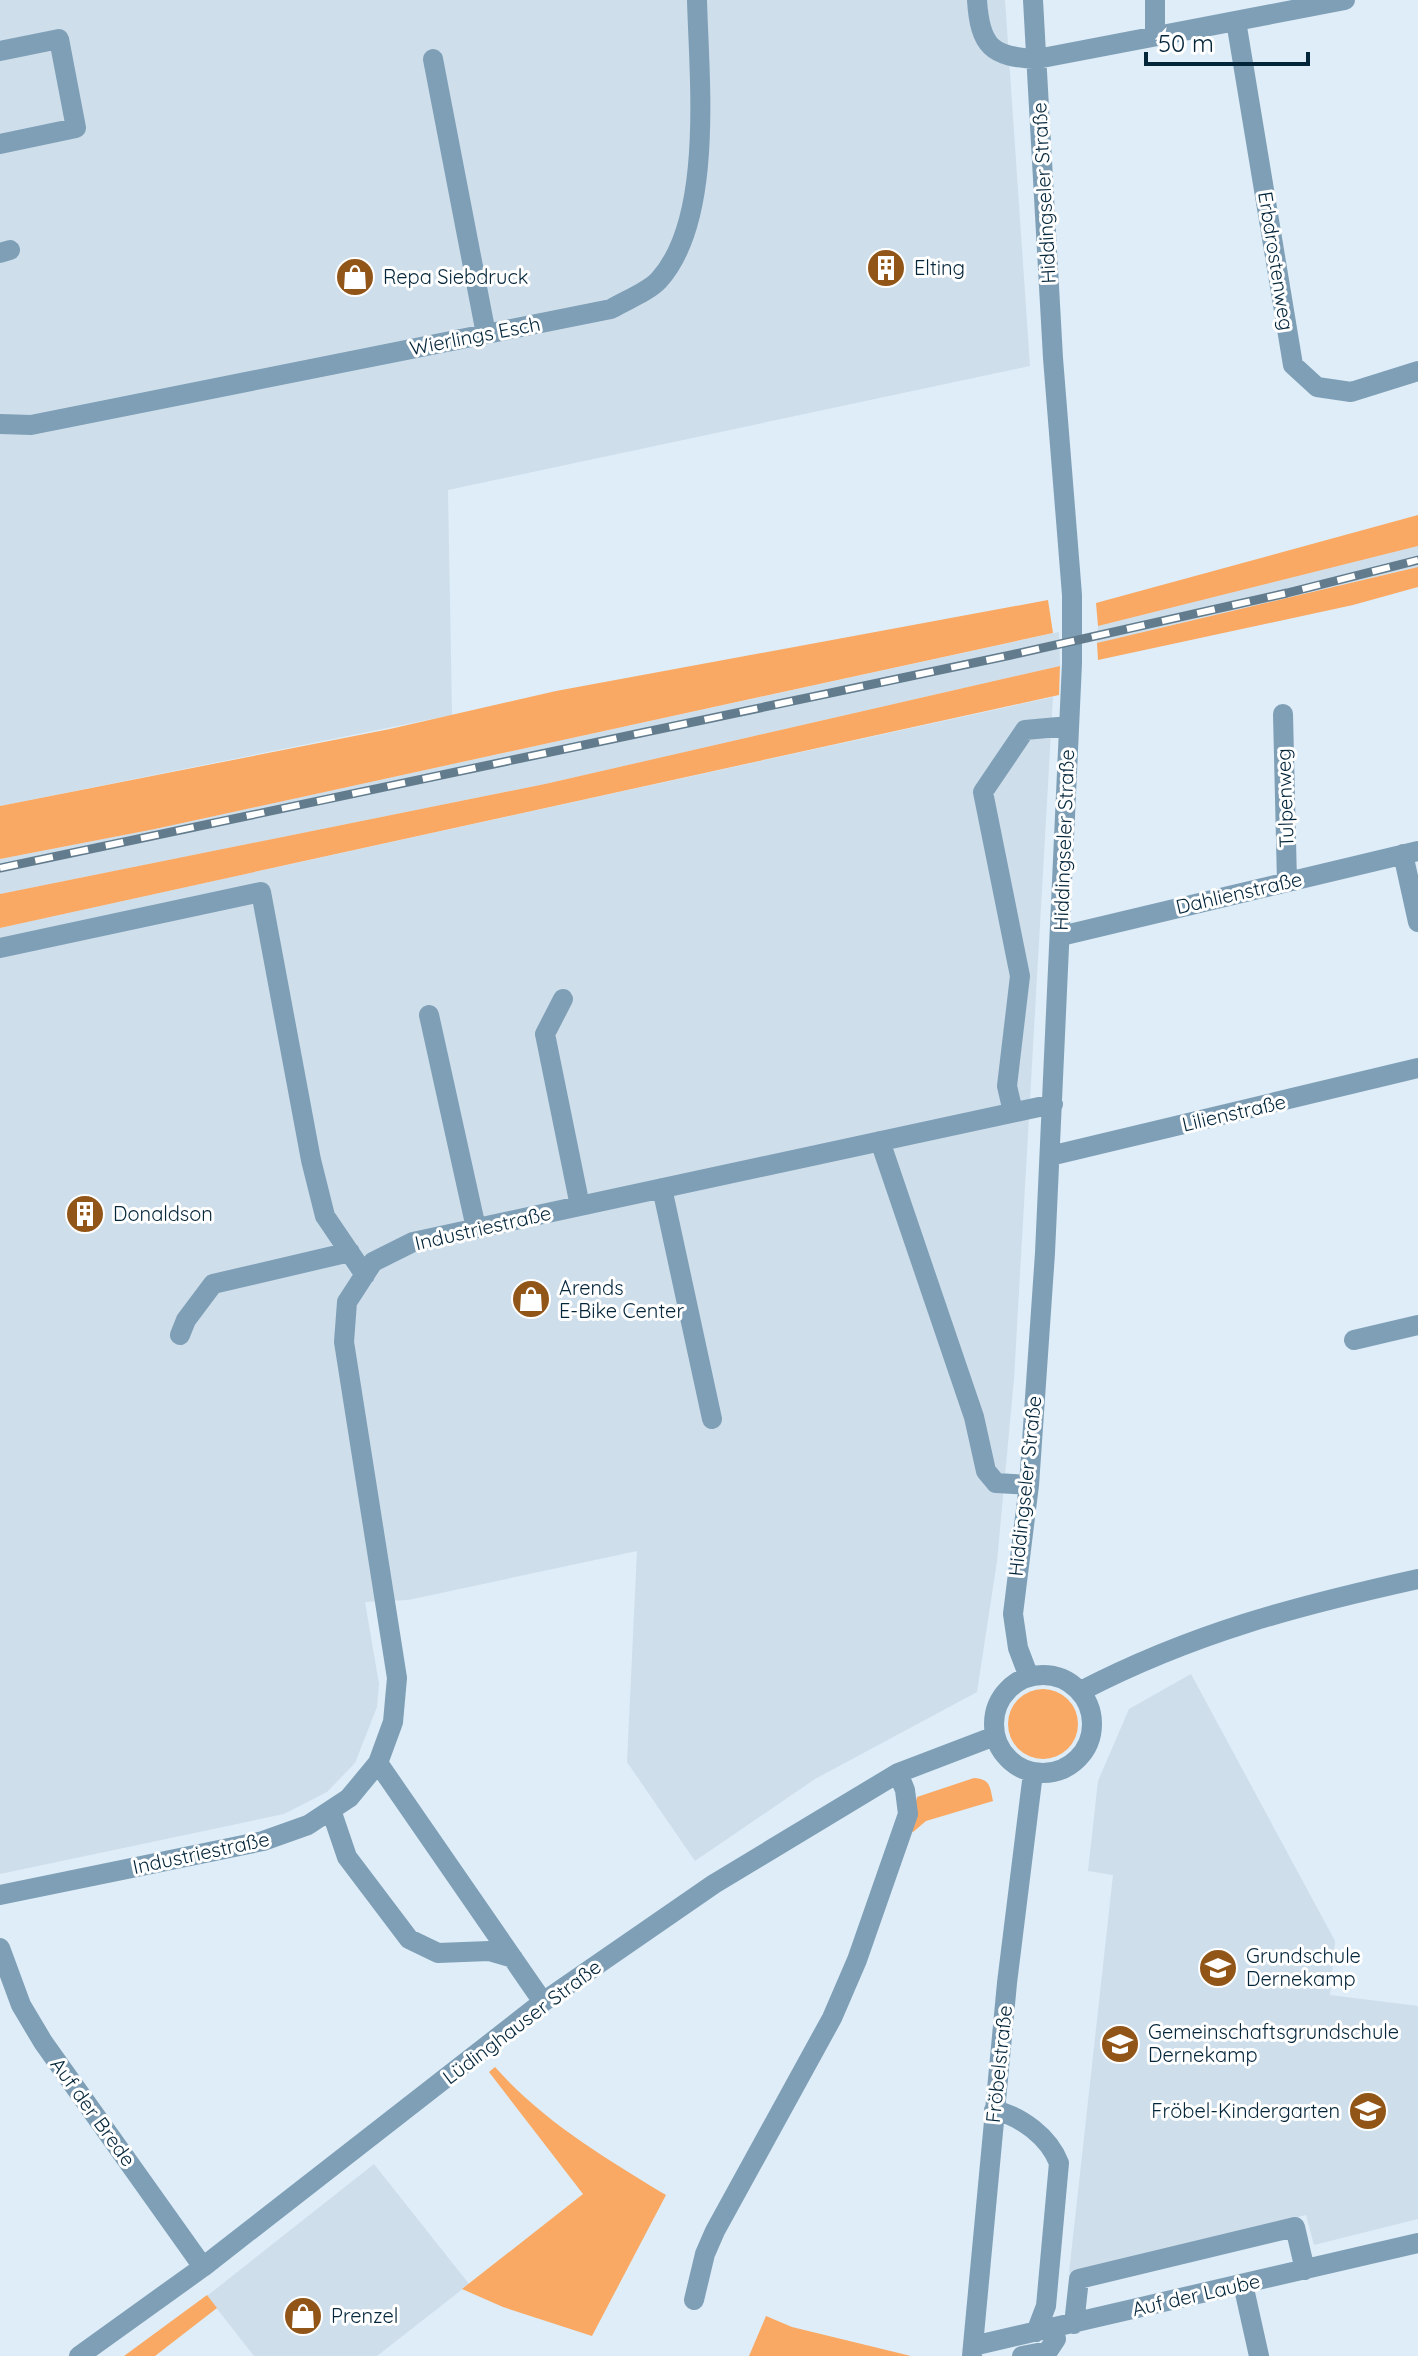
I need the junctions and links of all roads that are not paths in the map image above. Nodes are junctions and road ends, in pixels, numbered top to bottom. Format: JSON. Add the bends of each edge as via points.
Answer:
{"nodes":[{"id":1,"x":697,"y":0,"type":"edge"},
{"id":2,"x":977,"y":0,"type":"edge"},
{"id":3,"x":1033,"y":0,"type":"edge"},
{"id":4,"x":1155,"y":0,"type":"edge"},
{"id":5,"x":1345,"y":0,"type":"edge"},
{"id":6,"x":1236,"y":21,"type":"junction"},
{"id":7,"x":1155,"y":36,"type":"junction"},
{"id":8,"x":0,"y":51,"type":"edge"},
{"id":9,"x":433,"y":59,"type":"dead end"},
{"id":10,"x":1037,"y":59,"type":"junction"},
{"id":11,"x":0,"y":144,"type":"edge"},
{"id":12,"x":486,"y":334,"type":"junction"},
{"id":13,"x":1418,"y":371,"type":"edge"},
{"id":14,"x":0,"y":424,"type":"edge"},
{"id":15,"x":1283,"y":714,"type":"dead end"},
{"id":16,"x":1069,"y":726,"type":"junction"},
{"id":17,"x":1411,"y":852,"type":"edge"},
{"id":18,"x":1287,"y":882,"type":"junction"},
{"id":19,"x":1418,"y":922,"type":"edge"},
{"id":20,"x":1061,"y":936,"type":"junction"},
{"id":21,"x":0,"y":948,"type":"edge"},
{"id":22,"x":563,"y":999,"type":"dead end"},
{"id":23,"x":429,"y":1015,"type":"dead end"},
{"id":24,"x":1418,"y":1068,"type":"edge"},
{"id":25,"x":1053,"y":1104,"type":"junction"},
{"id":26,"x":1013,"y":1112,"type":"junction"},
{"id":27,"x":880,"y":1141,"type":"junction"},
{"id":28,"x":1050,"y":1156,"type":"junction"},
{"id":29,"x":662,"y":1188,"type":"junction"},
{"id":30,"x":580,"y":1206,"type":"junction"},
{"id":31,"x":476,"y":1228,"type":"junction"},
{"id":32,"x":350,"y":1252,"type":"junction"},
{"id":33,"x":365,"y":1275,"type":"junction"},
{"id":34,"x":1418,"y":1325,"type":"edge"},
{"id":35,"x":180,"y":1335,"type":"dead end"},
{"id":36,"x":1354,"y":1340,"type":"dead end"},
{"id":37,"x":712,"y":1419,"type":"dead end"},
{"id":38,"x":1029,"y":1485,"type":"junction"},
{"id":39,"x":1418,"y":1579,"type":"edge"},
{"id":40,"x":1029,"y":1677,"type":"junction"},
{"id":41,"x":1081,"y":1691,"type":"junction"},
{"id":42,"x":995,"y":1736,"type":"junction"},
{"id":43,"x":378,"y":1763,"type":"junction"},
{"id":44,"x":898,"y":1773,"type":"junction"},
{"id":45,"x":1033,"y":1773,"type":"junction"},
{"id":46,"x":331,"y":1810,"type":"junction"},
{"id":47,"x":0,"y":1895,"type":"edge"},
{"id":48,"x":0,"y":1948,"type":"edge"},
{"id":49,"x":513,"y":1958,"type":"junction"},
{"id":50,"x":543,"y":2002,"type":"junction"},
{"id":51,"x":994,"y":2110,"type":"junction"},
{"id":52,"x":1418,"y":2243,"type":"edge"},
{"id":53,"x":203,"y":2267,"type":"junction"},
{"id":54,"x":1305,"y":2270,"type":"junction"},
{"id":55,"x":1243,"y":2284,"type":"junction"},
{"id":56,"x":694,"y":2300,"type":"dead end"},
{"id":57,"x":1055,"y":2328,"type":"junction"},
{"id":58,"x":972,"y":2351,"type":"edge"},
{"id":59,"x":79,"y":2356,"type":"edge"},
{"id":60,"x":1022,"y":2356,"type":"edge"},
{"id":61,"x":1259,"y":2356,"type":"edge"}],
"edges":[{"from":1,"to":12,"type":"street","name":"Wierlings Esch","via":[[701,145],[683,242],[658,282],[611,309]]},
{"from":2,"to":10,"type":"street","via":[[983,38],[995,52]]},
{"from":3,"to":10,"type":"street","name":"Hiddingseler Straße"},
{"from":4,"to":7,"type":"street"},
{"from":5,"to":6,"type":"street"},
{"from":6,"to":7,"type":"street"},
{"from":6,"to":13,"type":"street","name":"Erbdrostenweg","via":[[1293,365],[1317,387],[1351,392]]},
{"from":7,"to":10,"type":"street"},
{"from":8,"to":11,"type":"street","via":[[59,39],[76,128]]},
{"from":9,"to":12,"type":"street"},
{"from":10,"to":16,"type":"street","name":"Hiddingseler Straße","via":[[1072,595]]},
{"from":12,"to":14,"type":"street","name":"Wierlings Esch","via":[[31,425]]},
{"from":15,"to":18,"type":"street","name":"Tulpenweg"},
{"from":16,"to":20,"type":"street","name":"Hiddingseler Straße"},
{"from":16,"to":26,"type":"street","via":[[1025,730],[983,792],[1020,976],[1007,1086]]},
{"from":17,"to":18,"type":"street","name":"Dahlienstraße"},
{"from":17,"to":19,"type":"street"},
{"from":18,"to":20,"type":"street","name":"Dahlienstraße"},
{"from":20,"to":25,"type":"street","name":"Hiddingseler Straße"},
{"from":21,"to":32,"type":"street","via":[[261,892],[325,1216]]},
{"from":22,"to":30,"type":"street","via":[[545,1034]]},
{"from":23,"to":31,"type":"street"},
{"from":24,"to":28,"type":"street","name":"Lilienstraße"},
{"from":25,"to":26,"type":"street","name":"Industriestraße"},
{"from":25,"to":28,"type":"street","name":"Hiddingseler Straße"},
{"from":26,"to":27,"type":"street","name":"Industriestraße"},
{"from":27,"to":29,"type":"street","name":"Industriestraße"},
{"from":27,"to":38,"type":"street","via":[[964,1389],[986,1471],[996,1483]]},
{"from":28,"to":38,"type":"street","name":"Hiddingseler Straße"},
{"from":29,"to":30,"type":"street","name":"Industriestraße"},
{"from":29,"to":37,"type":"street"},
{"from":30,"to":31,"type":"street","name":"Industriestraße"},
{"from":31,"to":33,"type":"street","name":"Industriestraße","via":[[413,1242],[373,1262]]},
{"from":32,"to":33,"type":"street"},
{"from":32,"to":35,"type":"street","via":[[213,1284]]},
{"from":33,"to":43,"type":"street","name":"Industriestraße","via":[[347,1302],[344,1342],[397,1678],[393,1722]]},
{"from":34,"to":36,"type":"street"},
{"from":38,"to":40,"type":"street","name":"Hiddingseler Straße","via":[[1013,1614]]},
{"from":39,"to":41,"type":"street","via":[[1223,1628],[1146,1657]]},
{"from":40,"to":41,"type":"street","via":[[1057,1677]]},
{"from":40,"to":42,"type":"street","via":[[1000,1699]]},
{"from":41,"to":45,"type":"street","via":[[1091,1709],[1093,1729],[1086,1749],[1063,1769]]},
{"from":42,"to":44,"type":"street","name":"Lüdinghauser Straße"},
{"from":42,"to":45,"type":"street","via":[[1016,1766]]},
{"from":43,"to":46,"type":"street","name":"Industriestraße","via":[[349,1798]]},
{"from":43,"to":49,"type":"street"},
{"from":44,"to":50,"type":"street","name":"Lüdinghauser Straße","via":[[714,1884]]},
{"from":44,"to":56,"type":"street","via":[[908,1814],[881,1901],[832,2018],[715,2231]]},
{"from":45,"to":51,"type":"street","name":"Fröbelstraße"},
{"from":46,"to":47,"type":"street","name":"Industriestraße","via":[[308,1825],[263,1841]]},
{"from":46,"to":49,"type":"street","via":[[347,1857],[409,1939],[438,1953],[489,1951]]},
{"from":48,"to":53,"type":"street","name":"Auf der Brede","via":[[21,2005],[43,2042]]},
{"from":49,"to":50,"type":"street"},
{"from":50,"to":53,"type":"street","name":"Lüdinghauser Straße"},
{"from":51,"to":57,"type":"street","via":[[1029,2126],[1059,2163],[1046,2306]]},
{"from":51,"to":58,"type":"street","name":"Fröbelstraße"},
{"from":52,"to":54,"type":"street","name":"Auf der Laube"},
{"from":53,"to":59,"type":"street","name":"Lüdinghauser Straße"},
{"from":54,"to":55,"type":"street","name":"Auf der Laube"},
{"from":54,"to":57,"type":"street","via":[[1295,2227],[1079,2279]]},
{"from":55,"to":57,"type":"street","name":"Auf der Laube"},
{"from":55,"to":61,"type":"street"},
{"from":57,"to":58,"type":"street","name":"Auf der Laube"},
{"from":57,"to":60,"type":"street","via":[[1056,2339],[1048,2351]]}]}
